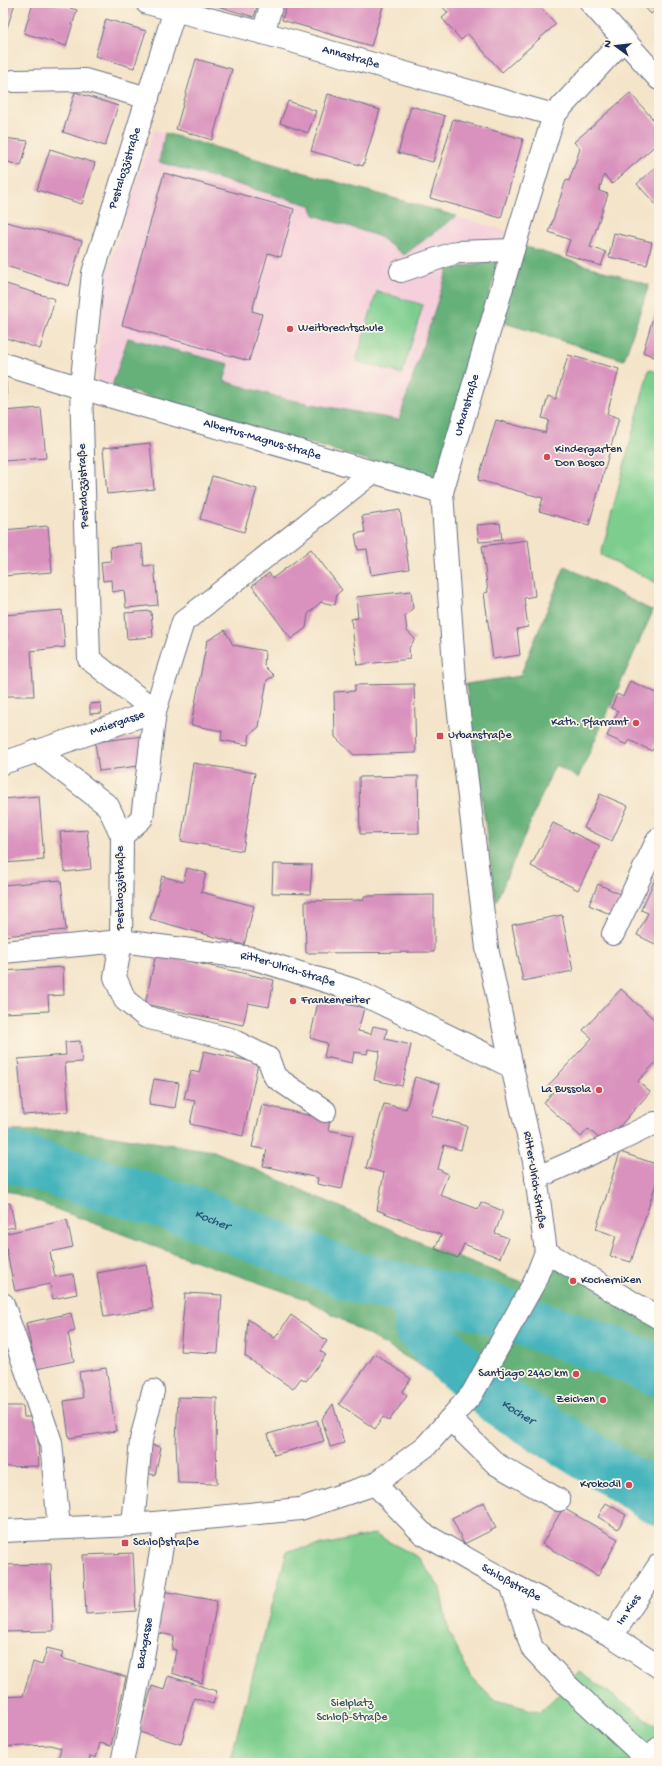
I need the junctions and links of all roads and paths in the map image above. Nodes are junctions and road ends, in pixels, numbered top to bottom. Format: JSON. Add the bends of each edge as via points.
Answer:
{"nodes":[{"id":1,"x":147,"y":3,"type":"edge"},
{"id":2,"x":272,"y":3,"type":"edge"},
{"id":3,"x":591,"y":3,"type":"edge"},
{"id":4,"x":175,"y":7,"type":"edge"},
{"id":5,"x":263,"y":33,"type":"junction"},
{"id":6,"x":624,"y":39,"type":"junction"},
{"id":7,"x":659,"y":79,"type":"edge"},
{"id":8,"x":14,"y":81,"type":"dead end"},
{"id":9,"x":148,"y":98,"type":"junction"},
{"id":10,"x":554,"y":115,"type":"junction"},
{"id":11,"x":512,"y":250,"type":"junction"},
{"id":12,"x":400,"y":271,"type":"dead end"},
{"id":13,"x":3,"y":364,"type":"edge"},
{"id":14,"x":81,"y":388,"type":"junction"},
{"id":15,"x":373,"y":472,"type":"junction"},
{"id":16,"x":442,"y":492,"type":"junction"},
{"id":17,"x":155,"y":711,"type":"junction"},
{"id":18,"x":38,"y":751,"type":"junction"},
{"id":19,"x":3,"y":763,"type":"edge"},
{"id":20,"x":122,"y":836,"type":"junction"},
{"id":21,"x":659,"y":838,"type":"edge"},
{"id":22,"x":613,"y":934,"type":"dead end"},
{"id":23,"x":121,"y":941,"type":"junction"},
{"id":24,"x":3,"y":952,"type":"edge"},
{"id":25,"x":512,"y":1067,"type":"junction"},
{"id":26,"x":325,"y":1111,"type":"dead end"},
{"id":27,"x":659,"y":1124,"type":"edge"},
{"id":28,"x":536,"y":1178,"type":"junction"},
{"id":29,"x":546,"y":1252,"type":"junction"},
{"id":30,"x":3,"y":1304,"type":"edge"},
{"id":31,"x":659,"y":1318,"type":"edge"},
{"id":32,"x":153,"y":1391,"type":"dead end"},
{"id":33,"x":450,"y":1419,"type":"junction"},
{"id":34,"x":376,"y":1484,"type":"junction"},
{"id":35,"x":559,"y":1500,"type":"dead end"},
{"id":36,"x":166,"y":1522,"type":"junction"},
{"id":37,"x":133,"y":1525,"type":"junction"},
{"id":38,"x":59,"y":1528,"type":"junction"},
{"id":39,"x":3,"y":1531,"type":"edge"},
{"id":40,"x":659,"y":1565,"type":"edge"},
{"id":41,"x":511,"y":1584,"type":"junction"},
{"id":42,"x":612,"y":1636,"type":"junction"},
{"id":43,"x":659,"y":1667,"type":"edge"},
{"id":44,"x":659,"y":1748,"type":"edge"},
{"id":45,"x":122,"y":1763,"type":"edge"}],
"edges":[{"from":1,"to":4,"type":"street","name":"Annastraße"},
{"from":2,"to":5,"type":"street"},
{"from":3,"to":6,"type":"street"},
{"from":4,"to":5,"type":"street","name":"Annastraße"},
{"from":4,"to":9,"type":"street","name":"Pestalozzistraße"},
{"from":5,"to":10,"type":"street","name":"Annastraße"},
{"from":6,"to":7,"type":"street"},
{"from":6,"to":10,"type":"street","name":"Urbanstraße"},
{"from":8,"to":9,"type":"street","via":[[85,80]]},
{"from":9,"to":14,"type":"street","name":"Pestalozzistraße","via":[[93,273]]},
{"from":10,"to":11,"type":"street","name":"Urbanstraße"},
{"from":11,"to":12,"type":"street","via":[[457,252]]},
{"from":11,"to":16,"type":"street","name":"Urbanstraße"},
{"from":13,"to":14,"type":"street","name":"Albertus-Magnus-Straße"},
{"from":14,"to":15,"type":"street","name":"Albertus-Magnus-Straße"},
{"from":14,"to":17,"type":"street","name":"Pestalozzistraße","via":[[89,659]]},
{"from":15,"to":16,"type":"street","name":"Albertus-Magnus-Straße"},
{"from":15,"to":17,"type":"street","name":"Maiergasse","via":[[183,622]]},
{"from":16,"to":25,"type":"street","name":"Urbanstraße","via":[[455,688],[487,948]]},
{"from":17,"to":18,"type":"street","name":"Maiergasse"},
{"from":17,"to":20,"type":"street","name":"Pestalozzistraße","via":[[142,818]]},
{"from":18,"to":19,"type":"street","name":"Maiergasse"},
{"from":18,"to":20,"type":"street","via":[[108,806]]},
{"from":20,"to":23,"type":"street","name":"Pestalozzistraße"},
{"from":21,"to":22,"type":"street"},
{"from":23,"to":24,"type":"street","name":"Ritter-Ulrich-Straße"},
{"from":23,"to":25,"type":"street","name":"Ritter-Ulrich-Straße","via":[[252,958],[354,990]]},
{"from":23,"to":26,"type":"street","name":"Pestalozzistraße","via":[[115,977],[125,1000],[146,1017],[230,1039],[268,1058],[275,1077]]},
{"from":25,"to":28,"type":"street","name":"Ritter-Ulrich-Straße"},
{"from":27,"to":28,"type":"street","via":[[654,1122],[606,1147]]},
{"from":28,"to":29,"type":"street","name":"Ritter-Ulrich-Straße"},
{"from":29,"to":31,"type":"street"},
{"from":29,"to":33,"type":"street","via":[[534,1283],[493,1359],[472,1394]]},
{"from":30,"to":38,"type":"street","via":[[51,1442]]},
{"from":32,"to":37,"type":"street","via":[[141,1440]]},
{"from":33,"to":34,"type":"street","via":[[426,1446]]},
{"from":33,"to":35,"type":"street","via":[[496,1464]]},
{"from":34,"to":36,"type":"street","via":[[300,1509]]},
{"from":34,"to":41,"type":"street","name":"Schloßstraße","via":[[422,1533]]},
{"from":36,"to":37,"type":"street"},
{"from":36,"to":45,"type":"street","name":"Bachgasse"},
{"from":37,"to":38,"type":"street"},
{"from":38,"to":39,"type":"street"},
{"from":40,"to":42,"type":"street","name":"Im Kies"},
{"from":41,"to":42,"type":"street","name":"Schloßstraße"},
{"from":41,"to":44,"type":"street","via":[[532,1648],[568,1686],[649,1761]]},
{"from":42,"to":43,"type":"street","name":"Schloßstraße"}]}
